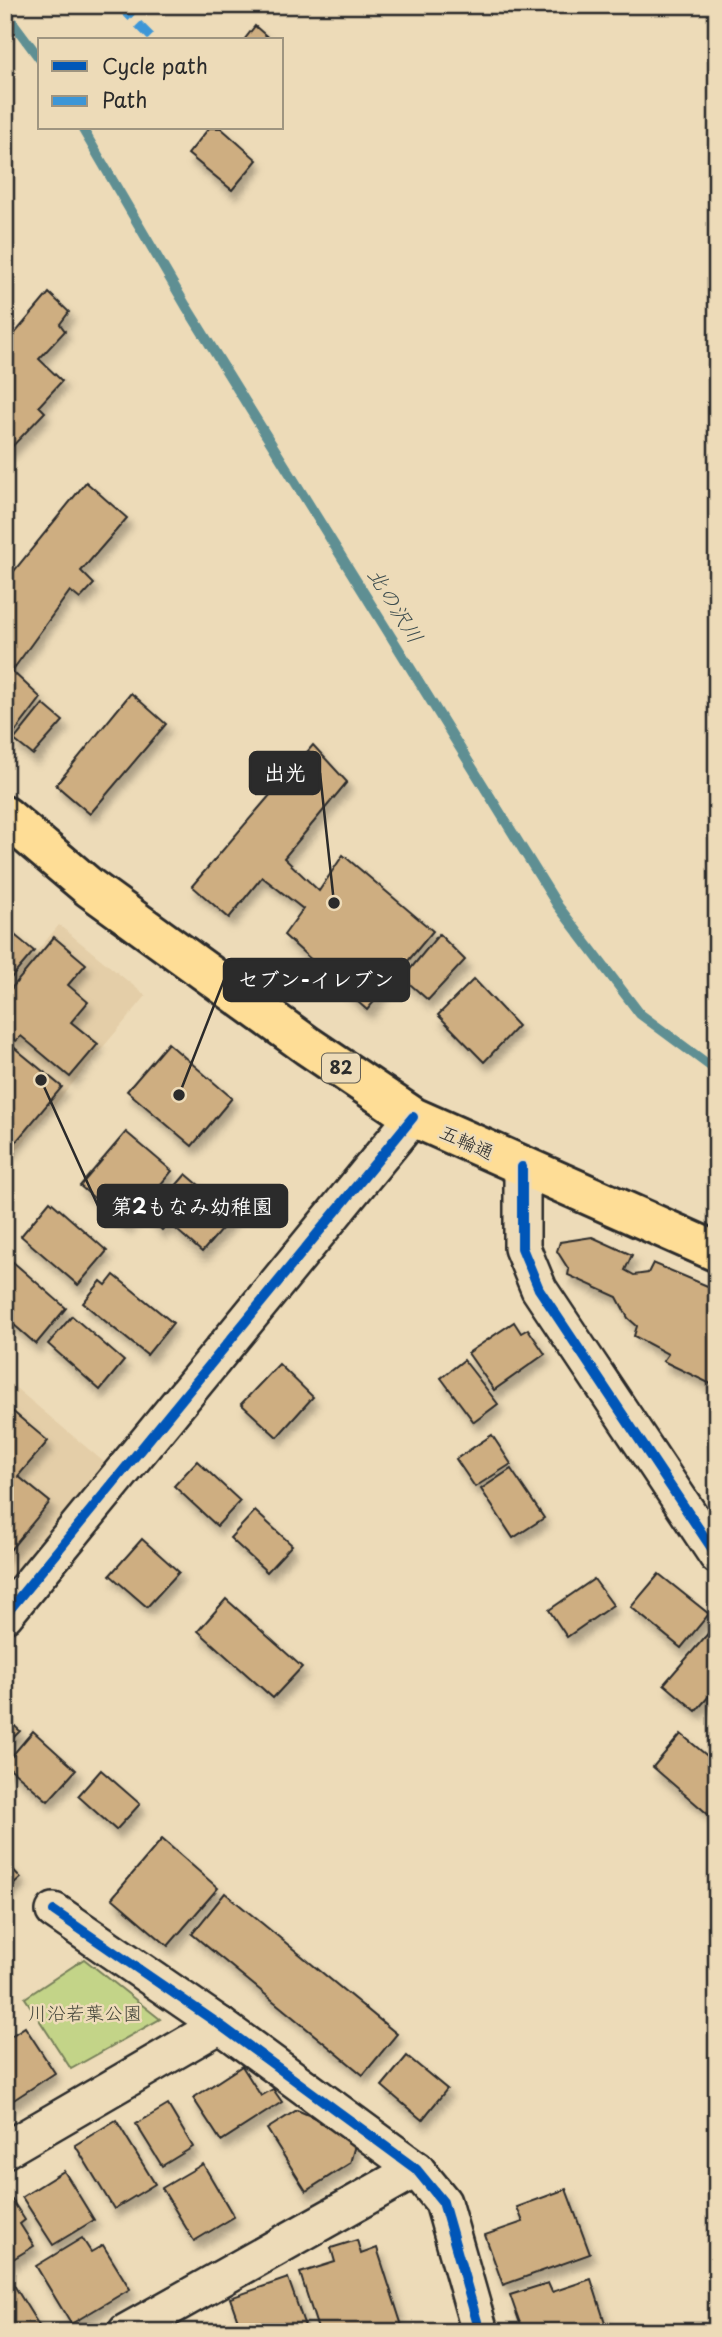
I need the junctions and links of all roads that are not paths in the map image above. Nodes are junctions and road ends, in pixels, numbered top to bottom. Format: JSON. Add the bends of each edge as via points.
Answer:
{"nodes":[{"id":1,"x":5,"y":816,"type":"edge"},
{"id":2,"x":413,"y":1117,"type":"junction"},
{"id":3,"x":522,"y":1167,"type":"junction"},
{"id":4,"x":717,"y":1252,"type":"edge"},
{"id":5,"x":717,"y":1556,"type":"edge"},
{"id":6,"x":5,"y":1615,"type":"edge"},
{"id":7,"x":54,"y":1911,"type":"dead end"},
{"id":8,"x":220,"y":2025,"type":"junction"},
{"id":9,"x":5,"y":2150,"type":"edge"},
{"id":10,"x":416,"y":2169,"type":"junction"},
{"id":11,"x":125,"y":2332,"type":"edge"},
{"id":12,"x":480,"y":2332,"type":"edge"}],
"edges":[{"from":1,"to":2,"type":"main road","name":"五輪通","number":"82","via":[[101,896]]},
{"from":2,"to":3,"type":"main road","name":"五輪通","number":"82"},
{"from":2,"to":6,"type":"street"},
{"from":3,"to":4,"type":"main road","name":"五輪通","number":"82"},
{"from":3,"to":5,"type":"street","via":[[522,1248],[539,1289]]},
{"from":7,"to":8,"type":"street"},
{"from":8,"to":9,"type":"street"},
{"from":8,"to":10,"type":"street"},
{"from":10,"to":11,"type":"street"},
{"from":10,"to":12,"type":"street","via":[[443,2202]]}]}
